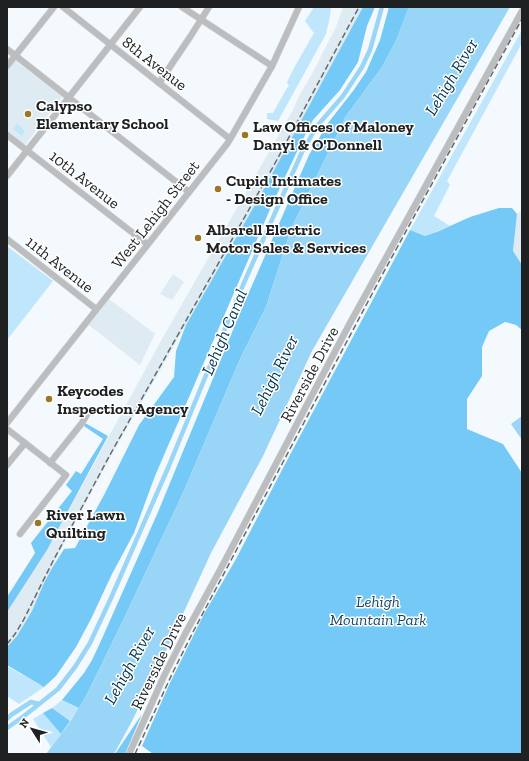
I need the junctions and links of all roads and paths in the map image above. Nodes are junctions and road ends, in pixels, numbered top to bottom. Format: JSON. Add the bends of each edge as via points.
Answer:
{"nodes":[{"id":1,"x":54,"y":7,"type":"edge"},
{"id":2,"x":63,"y":7,"type":"edge"},
{"id":3,"x":140,"y":7,"type":"edge"},
{"id":4,"x":182,"y":7,"type":"edge"},
{"id":5,"x":210,"y":7,"type":"edge"},
{"id":6,"x":299,"y":7,"type":"edge"},
{"id":7,"x":522,"y":11,"type":"edge"},
{"id":8,"x":201,"y":20,"type":"junction"},
{"id":9,"x":111,"y":44,"type":"junction"},
{"id":10,"x":7,"y":49,"type":"edge"},
{"id":11,"x":15,"y":56,"type":"junction"},
{"id":12,"x":7,"y":66,"type":"edge"},
{"id":13,"x":272,"y":66,"type":"junction"},
{"id":14,"x":159,"y":83,"type":"junction"},
{"id":15,"x":68,"y":97,"type":"junction"},
{"id":16,"x":7,"y":135,"type":"edge"},
{"id":17,"x":230,"y":139,"type":"junction"},
{"id":18,"x":27,"y":150,"type":"junction"},
{"id":19,"x":7,"y":176,"type":"edge"},
{"id":20,"x":189,"y":192,"type":"junction"},
{"id":21,"x":7,"y":239,"type":"edge"},
{"id":22,"x":147,"y":244,"type":"junction"},
{"id":23,"x":96,"y":309,"type":"junction"},
{"id":24,"x":89,"y":412,"type":"dead end"},
{"id":25,"x":7,"y":423,"type":"edge"},
{"id":26,"x":7,"y":429,"type":"edge"},
{"id":27,"x":25,"y":443,"type":"junction"},
{"id":28,"x":50,"y":463,"type":"junction"},
{"id":29,"x":7,"y":465,"type":"edge"},
{"id":30,"x":20,"y":534,"type":"dead end"},
{"id":31,"x":129,"y":754,"type":"edge"}],
"edges":[{"from":1,"to":11,"type":"street"},
{"from":2,"to":9,"type":"street","name":"8th Avenue"},
{"from":3,"to":9,"type":"street"},
{"from":4,"to":8,"type":"street"},
{"from":5,"to":8,"type":"street"},
{"from":6,"to":13,"type":"street","name":"West Lehigh Street"},
{"from":7,"to":31,"type":"street","name":"Riverside Drive","via":[[346,330],[185,634]]},
{"from":8,"to":13,"type":"street"},
{"from":8,"to":14,"type":"street"},
{"from":9,"to":14,"type":"street","name":"8th Avenue"},
{"from":9,"to":15,"type":"street"},
{"from":10,"to":11,"type":"street"},
{"from":11,"to":12,"type":"street"},
{"from":11,"to":15,"type":"street"},
{"from":13,"to":17,"type":"street","name":"West Lehigh Street"},
{"from":14,"to":17,"type":"street","name":"8th Avenue"},
{"from":15,"to":18,"type":"street"},
{"from":15,"to":20,"type":"street"},
{"from":16,"to":18,"type":"street","name":"10th Avenue"},
{"from":17,"to":20,"type":"street","name":"West Lehigh Street"},
{"from":18,"to":19,"type":"street"},
{"from":18,"to":22,"type":"street","name":"10th Avenue"},
{"from":20,"to":22,"type":"street","name":"West Lehigh Street"},
{"from":21,"to":23,"type":"street","name":"11th Avenue"},
{"from":22,"to":23,"type":"street","name":"West Lehigh Street"},
{"from":23,"to":25,"type":"street","name":"West Lehigh Street"},
{"from":24,"to":28,"type":"street"},
{"from":26,"to":27,"type":"street"},
{"from":27,"to":28,"type":"street"},
{"from":27,"to":29,"type":"street"},
{"from":28,"to":30,"type":"street","via":[[66,475]]}]}
